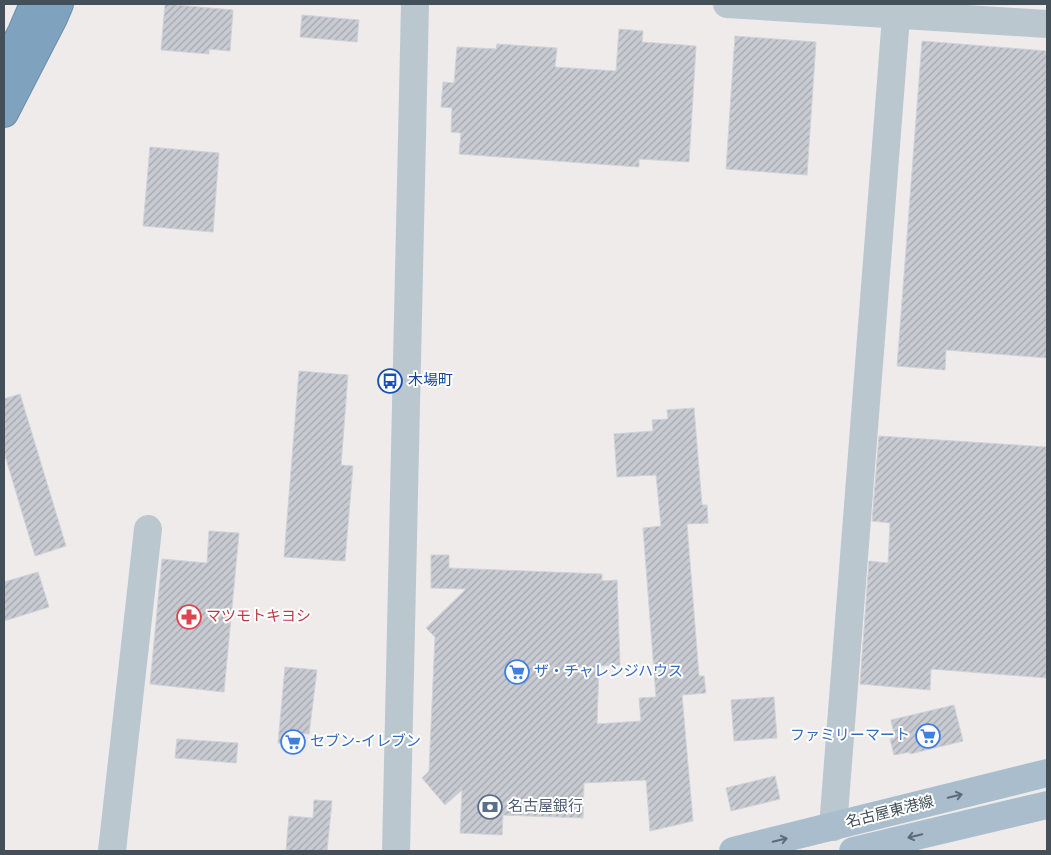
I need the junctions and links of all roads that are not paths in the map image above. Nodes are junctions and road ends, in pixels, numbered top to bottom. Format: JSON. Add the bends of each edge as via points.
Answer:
{"nodes":[{"id":1,"x":26,"y":4,"type":"edge"},
{"id":2,"x":34,"y":4,"type":"edge"},
{"id":3,"x":50,"y":4,"type":"edge"},
{"id":4,"x":59,"y":4,"type":"edge"},
{"id":5,"x":415,"y":4,"type":"edge"},
{"id":6,"x":727,"y":4,"type":"edge"},
{"id":7,"x":897,"y":10,"type":"edge"},
{"id":8,"x":1047,"y":24,"type":"edge"},
{"id":9,"x":4,"y":50,"type":"edge"},
{"id":10,"x":4,"y":66,"type":"edge"},
{"id":11,"x":4,"y":94,"type":"edge"},
{"id":12,"x":4,"y":113,"type":"edge"},
{"id":13,"x":148,"y":529,"type":"dead end"},
{"id":14,"x":1047,"y":773,"type":"edge"},
{"id":15,"x":1047,"y":804,"type":"edge"},
{"id":16,"x":833,"y":827,"type":"junction"},
{"id":17,"x":112,"y":851,"type":"edge"},
{"id":18,"x":396,"y":851,"type":"edge"},
{"id":19,"x":733,"y":851,"type":"edge"},
{"id":20,"x":853,"y":851,"type":"edge"}],
"edges":[{"from":1,"to":9,"type":"highway"},
{"from":2,"to":10,"type":"highway"},
{"from":3,"to":11,"type":"highway"},
{"from":4,"to":12,"type":"highway"},
{"from":5,"to":18,"type":"street"},
{"from":6,"to":7,"type":"street"},
{"from":7,"to":8,"type":"street"},
{"from":7,"to":16,"type":"street"},
{"from":13,"to":17,"type":"street"},
{"from":16,"to":14,"type":"main road","name":"名古屋東港線","one_way":true},
{"from":15,"to":20,"type":"main road","name":"名古屋東港線","one_way":true},
{"from":19,"to":16,"type":"main road","name":"名古屋東港線","one_way":true}]}
